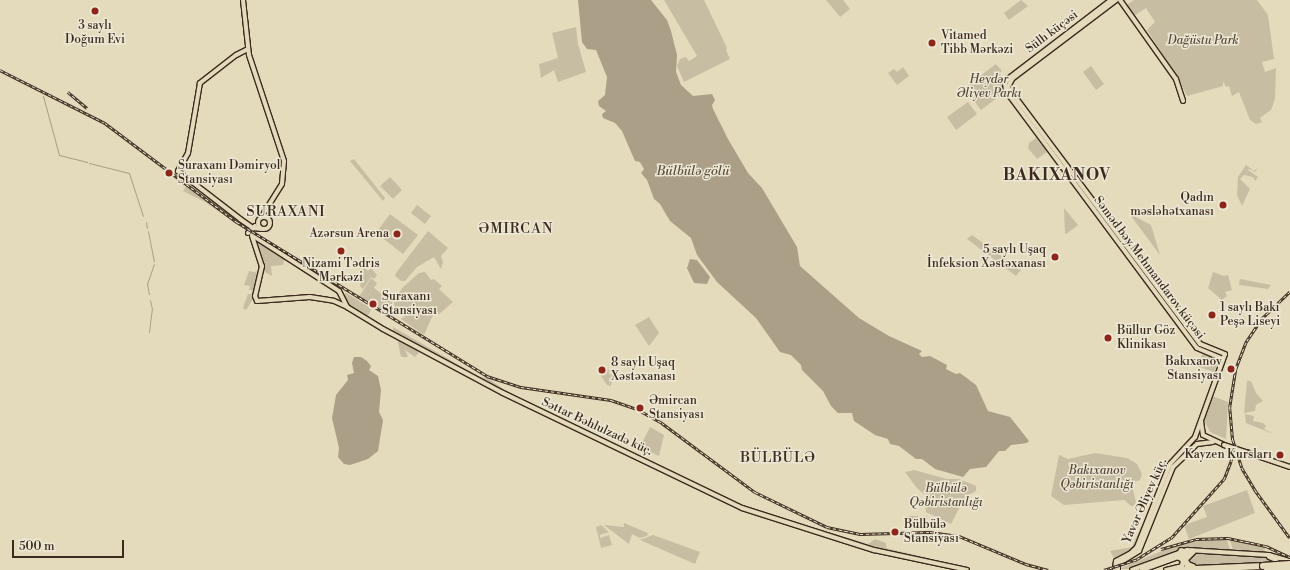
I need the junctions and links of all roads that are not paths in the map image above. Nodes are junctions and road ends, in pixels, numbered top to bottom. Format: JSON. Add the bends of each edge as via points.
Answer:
{"nodes":[{"id":1,"x":243,"y":0,"type":"edge"},
{"id":2,"x":1111,"y":0,"type":"edge"},
{"id":3,"x":1116,"y":0,"type":"edge"},
{"id":4,"x":1120,"y":0,"type":"edge"},
{"id":5,"x":1090,"y":18,"type":"junction"},
{"id":6,"x":248,"y":49,"type":"junction"},
{"id":7,"x":1013,"y":76,"type":"junction"},
{"id":8,"x":1006,"y":81,"type":"joint"},
{"id":9,"x":1011,"y":95,"type":"junction"},
{"id":10,"x":1184,"y":101,"type":"dead end"},
{"id":11,"x":268,"y":208,"type":"junction"},
{"id":12,"x":262,"y":216,"type":"junction"},
{"id":13,"x":270,"y":220,"type":"junction"},
{"id":14,"x":256,"y":224,"type":"junction"},
{"id":15,"x":253,"y":228,"type":"junction"},
{"id":16,"x":262,"y":229,"type":"junction"},
{"id":17,"x":250,"y":234,"type":"junction"},
{"id":18,"x":342,"y":297,"type":"junction"},
{"id":19,"x":337,"y":302,"type":"junction"},
{"id":20,"x":1170,"y":303,"type":"junction"},
{"id":21,"x":1165,"y":306,"type":"junction"},
{"id":22,"x":347,"y":307,"type":"junction"},
{"id":23,"x":1180,"y":321,"type":"junction"},
{"id":24,"x":1222,"y":358,"type":"junction"},
{"id":25,"x":1201,"y":416,"type":"junction"},
{"id":26,"x":1203,"y":435,"type":"junction"},
{"id":27,"x":1195,"y":437,"type":"junction"},
{"id":28,"x":1200,"y":442,"type":"junction"},
{"id":29,"x":1213,"y":442,"type":"junction"},
{"id":30,"x":1188,"y":449,"type":"junction"},
{"id":31,"x":1290,"y":467,"type":"edge"},
{"id":32,"x":1193,"y":552,"type":"joint"},
{"id":33,"x":1271,"y":555,"type":"junction"},
{"id":34,"x":1183,"y":556,"type":"junction"},
{"id":35,"x":1290,"y":562,"type":"edge"},
{"id":36,"x":1279,"y":567,"type":"edge"},
{"id":37,"x":1225,"y":568,"type":"junction"},
{"id":38,"x":1265,"y":568,"type":"edge"},
{"id":39,"x":1290,"y":568,"type":"edge"},
{"id":40,"x":1115,"y":569,"type":"edge"},
{"id":41,"x":1141,"y":569,"type":"edge"},
{"id":42,"x":967,"y":570,"type":"edge"},
{"id":43,"x":1132,"y":570,"type":"edge"},
{"id":44,"x":1166,"y":570,"type":"edge"},
{"id":45,"x":1173,"y":570,"type":"edge"}],
"edges":[{"from":1,"to":6,"type":"main road"},
{"from":2,"to":5,"type":"main road","name":"Sülh küçəsi"},
{"from":3,"to":5,"type":"main road","name":"Sülh küçəsi"},
{"from":4,"to":10,"type":"main road","via":[[1176,79]]},
{"from":5,"to":7,"type":"main road","name":"Sülh küçəsi"},
{"from":6,"to":11,"type":"main road","via":[[284,161],[282,184]]},
{"from":6,"to":15,"type":"main road","via":[[236,55],[200,83],[188,153],[178,171]]},
{"from":7,"to":8,"type":"main road","name":"Sülh küçəsi"},
{"from":7,"to":9,"type":"main road","via":[[1008,85]]},
{"from":8,"to":9,"type":"main road","name":"Səməd bəy Mehmandarov küçəsi"},
{"from":9,"to":20,"type":"main road","name":"Səməd bəy Mehmandarov küçəsi"},
{"from":9,"to":21,"type":"main road","name":"Səməd bəy Mehmandarov küçəsi"},
{"from":11,"to":12,"type":"main road"},
{"from":11,"to":13,"type":"main road"},
{"from":12,"to":13,"type":"main road"},
{"from":12,"to":14,"type":"main road"},
{"from":13,"to":16,"type":"main road","via":[[270,225]]},
{"from":14,"to":15,"type":"main road"},
{"from":14,"to":16,"type":"main road"},
{"from":15,"to":16,"type":"main road"},
{"from":15,"to":17,"type":"main road"},
{"from":16,"to":17,"type":"main road","via":[[254,230]]},
{"from":17,"to":18,"type":"main road","via":[[339,291]]},
{"from":17,"to":19,"type":"main road","name":"Səttar Bəhlulzadə küç.","via":[[262,266],[256,299],[264,302],[310,297]]},
{"from":18,"to":19,"type":"main road"},
{"from":18,"to":22,"type":"main road"},
{"from":19,"to":22,"type":"main road","name":"Səttar Bəhlulzadə küç."},
{"from":20,"to":21,"type":"main road"},
{"from":20,"to":23,"type":"main road","name":"Səməd bəy Mehmandarov küçəsi"},
{"from":21,"to":23,"type":"main road","name":"Səməd bəy Mehmandarov küçəsi"},
{"from":22,"to":42,"type":"main road","name":"Səttar Bəhlulzadə küç.","via":[[382,329],[503,393],[744,509],[874,550]]},
{"from":23,"to":24,"type":"main road","name":"Səməd bəy Mehmandarov küçəsi","via":[[1201,345]]},
{"from":23,"to":24,"type":"main road","name":"Səməd bəy Mehmandarov küçəsi","via":[[1198,349]]},
{"from":24,"to":25,"type":"main road"},
{"from":25,"to":26,"type":"main road"},
{"from":25,"to":27,"type":"main road"},
{"from":26,"to":27,"type":"main road","via":[[1198,433]]},
{"from":26,"to":28,"type":"main road"},
{"from":26,"to":29,"type":"main road"},
{"from":27,"to":28,"type":"main road","via":[[1196,441]]},
{"from":27,"to":30,"type":"main road","name":"Yavər Əliyev küç."},
{"from":28,"to":29,"type":"main road"},
{"from":28,"to":30,"type":"main road","name":"Yavər Əliyev küç."},
{"from":29,"to":31,"type":"main road","bridge":true},
{"from":30,"to":40,"type":"main road","name":"Yavər Əliyev küç.","via":[[1169,465],[1137,546],[1126,558],[1118,562]]},
{"from":32,"to":34,"type":"highway"},
{"from":32,"to":36,"type":"main road","via":[[1268,556],[1275,559]]},
{"from":33,"to":34,"type":"main road"},
{"from":33,"to":35,"type":"main road"},
{"from":33,"to":36,"type":"main road"},
{"from":34,"to":37,"type":"highway","via":[[1190,566]]},
{"from":34,"to":41,"type":"main road"},
{"from":34,"to":41,"type":"main road"},
{"from":34,"to":44,"type":"main road","via":[[1181,566]]},
{"from":35,"to":36,"type":"main road"},
{"from":35,"to":38,"type":"highway","bridge":true},
{"from":37,"to":38,"type":"highway"},
{"from":37,"to":45,"type":"highway"},
{"from":38,"to":39,"type":"highway","bridge":true},
{"from":41,"to":43,"type":"main road"}]}
